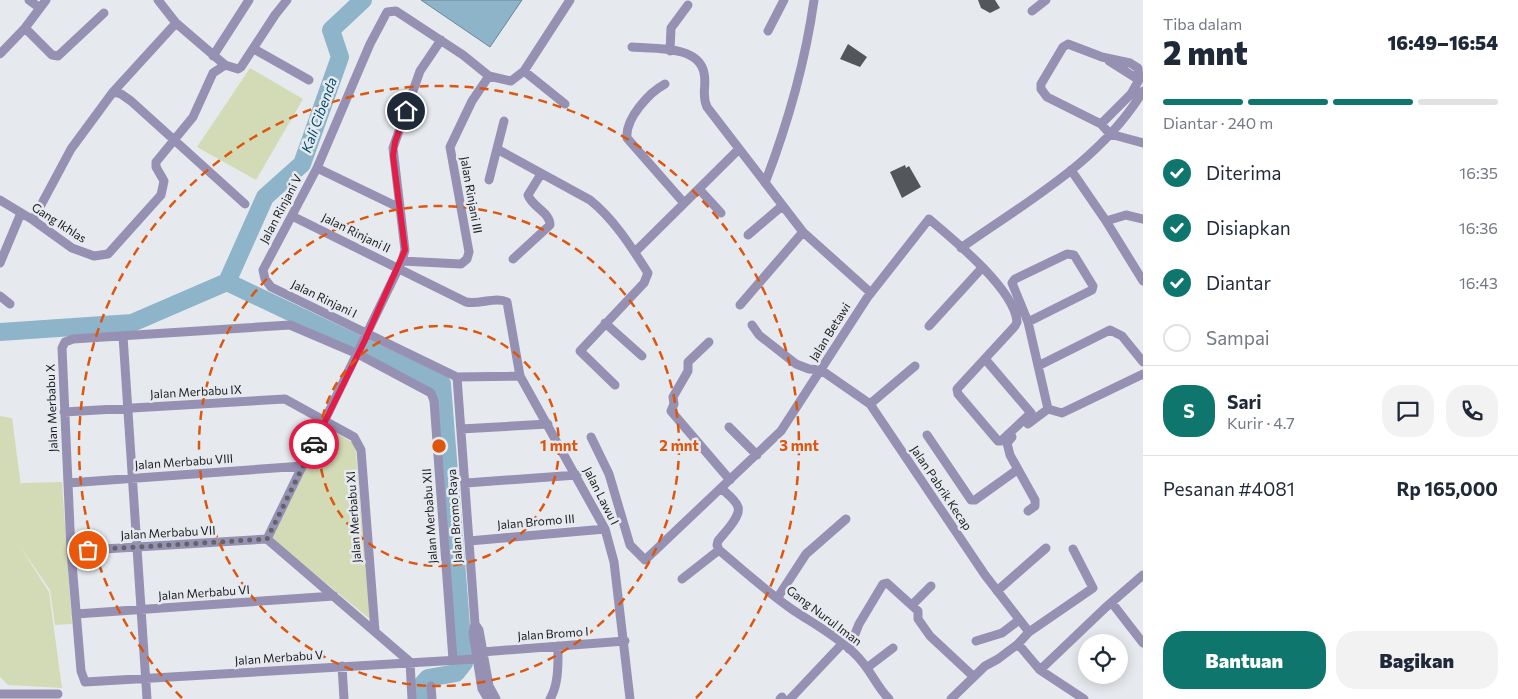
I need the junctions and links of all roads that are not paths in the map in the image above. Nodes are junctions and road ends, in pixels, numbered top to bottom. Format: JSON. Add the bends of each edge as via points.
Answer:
{"nodes":[{"id":1,"x":29,"y":0,"type":"edge"},
{"id":2,"x":46,"y":0,"type":"edge"},
{"id":3,"x":158,"y":0,"type":"edge"},
{"id":4,"x":249,"y":0,"type":"edge"},
{"id":5,"x":287,"y":0,"type":"edge"},
{"id":6,"x":570,"y":0,"type":"edge"},
{"id":7,"x":784,"y":0,"type":"edge"},
{"id":8,"x":814,"y":0,"type":"edge"},
{"id":9,"x":1046,"y":0,"type":"edge"},
{"id":10,"x":688,"y":5,"type":"dead end"},
{"id":11,"x":40,"y":8,"type":"junction"},
{"id":12,"x":1032,"y":12,"type":"dead end"},
{"id":13,"x":104,"y":13,"type":"dead end"},
{"id":14,"x":176,"y":23,"type":"junction"},
{"id":15,"x":25,"y":28,"type":"junction"},
{"id":16,"x":768,"y":31,"type":"dead end"},
{"id":17,"x":441,"y":40,"type":"junction"},
{"id":18,"x":632,"y":46,"type":"dead end"},
{"id":19,"x":254,"y":49,"type":"junction"},
{"id":20,"x":670,"y":51,"type":"junction"},
{"id":21,"x":0,"y":54,"type":"edge"},
{"id":22,"x":213,"y":56,"type":"junction"},
{"id":23,"x":225,"y":65,"type":"junction"},
{"id":24,"x":524,"y":71,"type":"junction"},
{"id":25,"x":488,"y":76,"type":"junction"},
{"id":26,"x":309,"y":80,"type":"dead end"},
{"id":27,"x":666,"y":84,"type":"dead end"},
{"id":28,"x":1143,"y":91,"type":"edge"},
{"id":29,"x":113,"y":92,"type":"junction"},
{"id":30,"x":565,"y":104,"type":"dead end"},
{"id":31,"x":504,"y":121,"type":"dead end"},
{"id":32,"x":1101,"y":124,"type":"junction"},
{"id":33,"x":1110,"y":134,"type":"junction"},
{"id":34,"x":174,"y":141,"type":"junction"},
{"id":35,"x":1143,"y":143,"type":"edge"},
{"id":36,"x":497,"y":149,"type":"junction"},
{"id":37,"x":739,"y":149,"type":"junction"},
{"id":38,"x":317,"y":168,"type":"junction"},
{"id":39,"x":1071,"y":170,"type":"junction"},
{"id":40,"x":542,"y":174,"type":"junction"},
{"id":41,"x":489,"y":180,"type":"dead end"},
{"id":42,"x":765,"y":183,"type":"junction"},
{"id":43,"x":699,"y":190,"type":"junction"},
{"id":44,"x":0,"y":200,"type":"edge"},
{"id":45,"x":684,"y":203,"type":"junction"},
{"id":46,"x":245,"y":204,"type":"dead end"},
{"id":47,"x":782,"y":206,"type":"junction"},
{"id":48,"x":400,"y":208,"type":"junction"},
{"id":49,"x":22,"y":213,"type":"junction"},
{"id":50,"x":721,"y":213,"type":"dead end"},
{"id":51,"x":292,"y":216,"type":"junction"},
{"id":52,"x":1143,"y":219,"type":"edge"},
{"id":53,"x":33,"y":220,"type":"junction"},
{"id":54,"x":1106,"y":221,"type":"junction"},
{"id":55,"x":803,"y":232,"type":"junction"},
{"id":56,"x":748,"y":235,"type":"dead end"},
{"id":57,"x":961,"y":248,"type":"junction"},
{"id":58,"x":635,"y":252,"type":"junction"},
{"id":59,"x":513,"y":259,"type":"dead end"},
{"id":60,"x":0,"y":263,"type":"edge"},
{"id":61,"x":400,"y":264,"type":"junction"},
{"id":62,"x":981,"y":269,"type":"junction"},
{"id":63,"x":265,"y":279,"type":"joint"},
{"id":64,"x":1143,"y":281,"type":"edge"},
{"id":65,"x":871,"y":293,"type":"junction"},
{"id":66,"x":0,"y":296,"type":"edge"},
{"id":67,"x":10,"y":304,"type":"dead end"},
{"id":68,"x":740,"y":306,"type":"dead end"},
{"id":69,"x":1028,"y":322,"type":"junction"},
{"id":70,"x":606,"y":323,"type":"junction"},
{"id":71,"x":752,"y":325,"type":"dead end"},
{"id":72,"x":929,"y":326,"type":"dead end"},
{"id":73,"x":123,"y":336,"type":"junction"},
{"id":74,"x":366,"y":337,"type":"junction"},
{"id":75,"x":708,"y":342,"type":"dead end"},
{"id":76,"x":358,"y":352,"type":"junction"},
{"id":77,"x":642,"y":356,"type":"dead end"},
{"id":78,"x":985,"y":359,"type":"junction"},
{"id":79,"x":1143,"y":362,"type":"edge"},
{"id":80,"x":915,"y":366,"type":"dead end"},
{"id":81,"x":1038,"y":366,"type":"junction"},
{"id":82,"x":821,"y":370,"type":"junction"},
{"id":83,"x":1143,"y":374,"type":"edge"},
{"id":84,"x":520,"y":376,"type":"junction"},
{"id":85,"x":457,"y":377,"type":"junction"},
{"id":86,"x":615,"y":385,"type":"dead end"},
{"id":87,"x":870,"y":404,"type":"junction"},
{"id":88,"x":128,"y":408,"type":"junction"},
{"id":89,"x":1048,"y":409,"type":"junction"},
{"id":90,"x":64,"y":412,"type":"junction"},
{"id":91,"x":325,"y":421,"type":"junction"},
{"id":92,"x":548,"y":424,"type":"junction"},
{"id":93,"x":729,"y":427,"type":"dead end"},
{"id":94,"x":461,"y":429,"type":"junction"},
{"id":95,"x":927,"y":435,"type":"dead end"},
{"id":96,"x":591,"y":437,"type":"dead end"},
{"id":97,"x":757,"y":455,"type":"junction"},
{"id":98,"x":303,"y":466,"type":"junction"},
{"id":99,"x":1018,"y":470,"type":"junction"},
{"id":100,"x":577,"y":475,"type":"junction"},
{"id":101,"x":133,"y":478,"type":"junction"},
{"id":102,"x":730,"y":480,"type":"junction"},
{"id":103,"x":68,"y":483,"type":"junction"},
{"id":104,"x":466,"y":483,"type":"junction"},
{"id":105,"x":722,"y":488,"type":"junction"},
{"id":106,"x":1028,"y":511,"type":"dead end"},
{"id":107,"x":846,"y":519,"type":"dead end"},
{"id":108,"x":605,"y":529,"type":"junction"},
{"id":109,"x":267,"y":539,"type":"junction"},
{"id":110,"x":469,"y":541,"type":"junction"},
{"id":111,"x":138,"y":548,"type":"junction"},
{"id":112,"x":1046,"y":548,"type":"dead end"},
{"id":113,"x":719,"y":550,"type":"junction"},
{"id":114,"x":1073,"y":550,"type":"dead end"},
{"id":115,"x":71,"y":551,"type":"junction"},
{"id":116,"x":1143,"y":576,"type":"edge"},
{"id":117,"x":682,"y":579,"type":"dead end"},
{"id":118,"x":932,"y":586,"type":"dead end"},
{"id":119,"x":997,"y":591,"type":"junction"},
{"id":120,"x":334,"y":596,"type":"junction"},
{"id":121,"x":778,"y":597,"type":"junction"},
{"id":122,"x":912,"y":605,"type":"junction"},
{"id":123,"x":1108,"y":605,"type":"junction"},
{"id":124,"x":140,"y":610,"type":"junction"},
{"id":125,"x":76,"y":614,"type":"junction"},
{"id":126,"x":1019,"y":620,"type":"junction"},
{"id":127,"x":375,"y":631,"type":"junction"},
{"id":128,"x":1029,"y":632,"type":"junction"},
{"id":129,"x":625,"y":641,"type":"junction"},
{"id":130,"x":976,"y":641,"type":"dead end"},
{"id":131,"x":1143,"y":643,"type":"edge"},
{"id":132,"x":1018,"y":644,"type":"junction"},
{"id":133,"x":558,"y":646,"type":"junction"},
{"id":134,"x":846,"y":646,"type":"junction"},
{"id":135,"x":893,"y":648,"type":"dead end"},
{"id":136,"x":476,"y":656,"type":"junction"},
{"id":137,"x":456,"y":660,"type":"junction"},
{"id":138,"x":410,"y":662,"type":"junction"},
{"id":139,"x":342,"y":666,"type":"junction"},
{"id":140,"x":868,"y":667,"type":"junction"},
{"id":141,"x":1040,"y":670,"type":"junction"},
{"id":142,"x":974,"y":677,"type":"junction"},
{"id":143,"x":146,"y":678,"type":"junction"},
{"id":144,"x":85,"y":682,"type":"joint"},
{"id":145,"x":430,"y":686,"type":"dead end"},
{"id":146,"x":0,"y":694,"type":"edge"},
{"id":147,"x":58,"y":694,"type":"dead end"},
{"id":148,"x":784,"y":698,"type":"edge"},
{"id":149,"x":147,"y":699,"type":"edge"},
{"id":150,"x":344,"y":699,"type":"edge"},
{"id":151,"x":412,"y":699,"type":"edge"},
{"id":152,"x":432,"y":699,"type":"edge"},
{"id":153,"x":488,"y":699,"type":"edge"},
{"id":154,"x":496,"y":699,"type":"edge"},
{"id":155,"x":550,"y":699,"type":"edge"},
{"id":156,"x":630,"y":699,"type":"edge"},
{"id":157,"x":889,"y":699,"type":"edge"},
{"id":158,"x":951,"y":699,"type":"edge"},
{"id":159,"x":1084,"y":699,"type":"edge"}],
"edges":[{"from":1,"to":11,"type":"street"},
{"from":2,"to":11,"type":"street"},
{"from":3,"to":14,"type":"street"},
{"from":4,"to":22,"type":"street"},
{"from":5,"to":19,"type":"street"},
{"from":6,"to":24,"type":"street"},
{"from":7,"to":16,"type":"street"},
{"from":8,"to":42,"type":"street","via":[[788,122]]},
{"from":9,"to":12,"type":"street"},
{"from":10,"to":20,"type":"street","via":[[671,28]]},
{"from":11,"to":15,"type":"street"},
{"from":13,"to":15,"type":"street","via":[[58,56],[52,55]]},
{"from":14,"to":22,"type":"street"},
{"from":14,"to":29,"type":"street"},
{"from":15,"to":21,"type":"street"},
{"from":17,"to":25,"type":"street"},
{"from":17,"to":38,"type":"street","name":"Jalan Rinjani V","via":[[396,11],[385,14]]},
{"from":17,"to":48,"type":"street","via":[[420,71],[395,142],[393,156]]},
{"from":18,"to":20,"type":"street"},
{"from":19,"to":23,"type":"street","via":[[238,69]]},
{"from":19,"to":26,"type":"street"},
{"from":20,"to":37,"type":"street","via":[[690,54],[701,63],[705,74],[703,99]]},
{"from":22,"to":23,"type":"street"},
{"from":23,"to":34,"type":"street","via":[[213,73],[193,117]]},
{"from":24,"to":25,"type":"street","via":[[511,81]]},
{"from":24,"to":30,"type":"street"},
{"from":25,"to":61,"type":"street","name":"Jalan Rinjani III","via":[[450,147],[468,259],[460,264]]},
{"from":27,"to":45,"type":"street","via":[[654,90],[639,107],[626,132],[627,138]]},
{"from":28,"to":33,"type":"street","via":[[1132,110]]},
{"from":29,"to":34,"type":"street","via":[[131,101]]},
{"from":29,"to":53,"type":"street","via":[[71,149]]},
{"from":31,"to":36,"type":"street"},
{"from":32,"to":32,"type":"street","via":[[1131,94],[1139,80],[1102,57],[1068,44],[1063,47],[1041,89],[1047,97]]},
{"from":32,"to":33,"type":"street"},
{"from":33,"to":35,"type":"street"},
{"from":33,"to":39,"type":"street"},
{"from":34,"to":46,"type":"street"},
{"from":34,"to":53,"type":"street","name":"Gang Ikhlas","via":[[156,162],[164,181],[161,195],[108,254],[100,257],[72,248]]},
{"from":36,"to":40,"type":"street"},
{"from":36,"to":41,"type":"street"},
{"from":37,"to":42,"type":"street"},
{"from":37,"to":43,"type":"street"},
{"from":38,"to":48,"type":"street"},
{"from":38,"to":51,"type":"street","name":"Jalan Rinjani V"},
{"from":39,"to":54,"type":"street"},
{"from":39,"to":57,"type":"street"},
{"from":40,"to":58,"type":"street","via":[[600,208]]},
{"from":40,"to":59,"type":"street","via":[[528,195],[549,218],[550,225]]},
{"from":42,"to":47,"type":"street"},
{"from":43,"to":45,"type":"street"},
{"from":43,"to":50,"type":"street"},
{"from":44,"to":49,"type":"street","name":"Gang Ikhlas"},
{"from":45,"to":58,"type":"street"},
{"from":47,"to":55,"type":"street"},
{"from":47,"to":56,"type":"street"},
{"from":48,"to":61,"type":"street","via":[[405,250]]},
{"from":49,"to":53,"type":"street","name":"Gang Ikhlas"},
{"from":49,"to":60,"type":"street"},
{"from":51,"to":61,"type":"street","name":"Jalan Rinjani II"},
{"from":51,"to":63,"type":"street","name":"Jalan Rinjani V","via":[[263,270]]},
{"from":52,"to":54,"type":"street","via":[[1126,215]]},
{"from":54,"to":64,"type":"street"},
{"from":55,"to":65,"type":"street"},
{"from":55,"to":68,"type":"street"},
{"from":57,"to":62,"type":"street","name":"Jalan Betawi"},
{"from":57,"to":65,"type":"street","name":"Jalan Betawi","via":[[929,219]]},
{"from":58,"to":70,"type":"street","via":[[648,273],[647,279]]},
{"from":61,"to":74,"type":"street"},
{"from":61,"to":84,"type":"street","name":"Jalan Rinjani II","via":[[466,302],[507,302]]},
{"from":62,"to":72,"type":"street"},
{"from":62,"to":78,"type":"street","name":"Jalan Betawi","via":[[1004,290],[1017,319],[1015,326]]},
{"from":63,"to":74,"type":"street","name":"Jalan Rinjani I","via":[[271,287]]},
{"from":65,"to":82,"type":"street","name":"Jalan Betawi"},
{"from":66,"to":67,"type":"street"},
{"from":69,"to":69,"type":"street","via":[[1012,288],[1013,280],[1067,254],[1074,255],[1093,286],[1092,290]]},
{"from":69,"to":81,"type":"street"},
{"from":70,"to":77,"type":"street"},
{"from":70,"to":86,"type":"street","via":[[580,351]]},
{"from":71,"to":82,"type":"street","via":[[759,335],[796,364],[809,370]]},
{"from":73,"to":76,"type":"street","name":"Jalan Merbabu X","via":[[290,325]]},
{"from":73,"to":88,"type":"street"},
{"from":73,"to":90,"type":"street","name":"Jalan Merbabu X","via":[[65,342],[62,348]]},
{"from":74,"to":76,"type":"street"},
{"from":74,"to":85,"type":"street","name":"Jalan Rinjani I"},
{"from":75,"to":102,"type":"street","via":[[688,362],[688,371],[673,397],[671,411]]},
{"from":76,"to":91,"type":"street"},
{"from":76,"to":137,"type":"street","name":"Jalan Merbabu XII","via":[[429,392],[434,398]]},
{"from":78,"to":78,"type":"street","name":"Jalan Betawi","via":[[958,386],[958,394],[998,441],[1003,440],[1030,412]]},
{"from":79,"to":81,"type":"street","via":[[1122,336],[1110,330]]},
{"from":80,"to":87,"type":"street"},
{"from":81,"to":89,"type":"street"},
{"from":82,"to":87,"type":"street","name":"Jalan Pabrik Kecap"},
{"from":82,"to":97,"type":"street","name":"Jalan Betawi","via":[[781,431]]},
{"from":83,"to":89,"type":"street","via":[[1062,413]]},
{"from":84,"to":85,"type":"street"},
{"from":84,"to":92,"type":"street","name":"Jalan Lawu I"},
{"from":85,"to":94,"type":"street","name":"Jalan Bromo Raya"},
{"from":87,"to":119,"type":"street","name":"Jalan Pabrik Kecap"},
{"from":88,"to":90,"type":"street","name":"Jalan Merbabu IX"},
{"from":88,"to":91,"type":"street","name":"Jalan Merbabu IX","via":[[282,399]]},
{"from":88,"to":101,"type":"street"},
{"from":89,"to":99,"type":"street","via":[[1006,443]]},
{"from":90,"to":103,"type":"street","name":"Jalan Merbabu X"},
{"from":91,"to":98,"type":"street"},
{"from":91,"to":127,"type":"street","name":"Jalan Merbabu XI","via":[[354,437],[361,450]]},
{"from":92,"to":94,"type":"street"},
{"from":92,"to":100,"type":"street","name":"Jalan Lawu I"},
{"from":93,"to":97,"type":"street"},
{"from":94,"to":104,"type":"street","name":"Jalan Bromo Raya"},
{"from":95,"to":99,"type":"street","via":[[971,500]]},
{"from":96,"to":105,"type":"street","name":"Jalan Betawi","via":[[609,474],[630,545],[645,560]]},
{"from":97,"to":102,"type":"street","name":"Jalan Betawi"},
{"from":98,"to":101,"type":"street","name":"Jalan Merbabu VIII"},
{"from":98,"to":109,"type":"street"},
{"from":99,"to":106,"type":"street","via":[[1035,500],[1035,506]]},
{"from":100,"to":104,"type":"street"},
{"from":100,"to":108,"type":"street","name":"Jalan Lawu I"},
{"from":101,"to":103,"type":"street","name":"Jalan Merbabu VIII"},
{"from":101,"to":111,"type":"street"},
{"from":102,"to":105,"type":"street","name":"Jalan Betawi"},
{"from":103,"to":115,"type":"street","name":"Jalan Merbabu X"},
{"from":104,"to":110,"type":"street","name":"Jalan Bromo Raya"},
{"from":105,"to":113,"type":"street","via":[[736,502],[738,509],[718,541]]},
{"from":107,"to":121,"type":"street","via":[[806,554]]},
{"from":108,"to":110,"type":"street","name":"Jalan Bromo III"},
{"from":108,"to":129,"type":"street","name":"Jalan Lawu I","via":[[614,562]]},
{"from":109,"to":111,"type":"street","name":"Jalan Merbabu VII"},
{"from":109,"to":120,"type":"street"},
{"from":110,"to":136,"type":"street","name":"Jalan Bromo Raya","via":[[475,624],[479,630]]},
{"from":111,"to":115,"type":"street","name":"Jalan Merbabu VII"},
{"from":111,"to":124,"type":"street"},
{"from":112,"to":119,"type":"street"},
{"from":113,"to":117,"type":"street"},
{"from":113,"to":121,"type":"street","name":"Gang Nurul Iman"},
{"from":114,"to":128,"type":"street","via":[[1093,588]]},
{"from":115,"to":125,"type":"street","name":"Jalan Merbabu X"},
{"from":116,"to":123,"type":"street"},
{"from":118,"to":122,"type":"street"},
{"from":119,"to":126,"type":"street","name":"Jalan Pabrik Kecap"},
{"from":120,"to":124,"type":"street","name":"Jalan Merbabu VI"},
{"from":120,"to":127,"type":"street"},
{"from":121,"to":134,"type":"street","name":"Gang Nurul Iman"},
{"from":122,"to":134,"type":"street","via":[[883,584]]},
{"from":122,"to":142,"type":"street","via":[[930,636]]},
{"from":123,"to":131,"type":"street"},
{"from":123,"to":141,"type":"street"},
{"from":124,"to":125,"type":"street","name":"Jalan Merbabu VI"},
{"from":124,"to":143,"type":"street"},
{"from":125,"to":144,"type":"street","name":"Jalan Merbabu X","via":[[81,671]]},
{"from":126,"to":128,"type":"street","name":"Jalan Pabrik Kecap"},
{"from":126,"to":130,"type":"street","via":[[1002,633]]},
{"from":127,"to":138,"type":"street"},
{"from":128,"to":132,"type":"street"},
{"from":129,"to":133,"type":"street","name":"Jalan Bromo I"},
{"from":129,"to":156,"type":"street","name":"Jalan Lawu I"},
{"from":132,"to":141,"type":"street"},
{"from":132,"to":142,"type":"street"},
{"from":133,"to":136,"type":"street","name":"Jalan Bromo I"},
{"from":133,"to":155,"type":"street","via":[[558,668]]},
{"from":134,"to":140,"type":"street","name":"Gang Nurul Iman"},
{"from":134,"to":148,"type":"street"},
{"from":135,"to":140,"type":"street"},
{"from":136,"to":137,"type":"street","name":"Jalan Merbabu V"},
{"from":136,"to":153,"type":"street","name":"Jalan Bromo Raya","via":[[482,689]]},
{"from":136,"to":154,"type":"street","name":"Jalan Bromo Raya"},
{"from":137,"to":138,"type":"street","name":"Jalan Merbabu V"},
{"from":138,"to":139,"type":"street","name":"Jalan Merbabu V"},
{"from":138,"to":151,"type":"street"},
{"from":139,"to":143,"type":"street","name":"Jalan Merbabu V"},
{"from":139,"to":150,"type":"street"},
{"from":140,"to":157,"type":"street","name":"Gang Nurul Iman","via":[[880,690]]},
{"from":141,"to":159,"type":"street"},
{"from":142,"to":158,"type":"street"},
{"from":143,"to":144,"type":"street","name":"Jalan Merbabu V"},
{"from":143,"to":149,"type":"street"},
{"from":145,"to":152,"type":"street"},
{"from":146,"to":147,"type":"street"}]}
